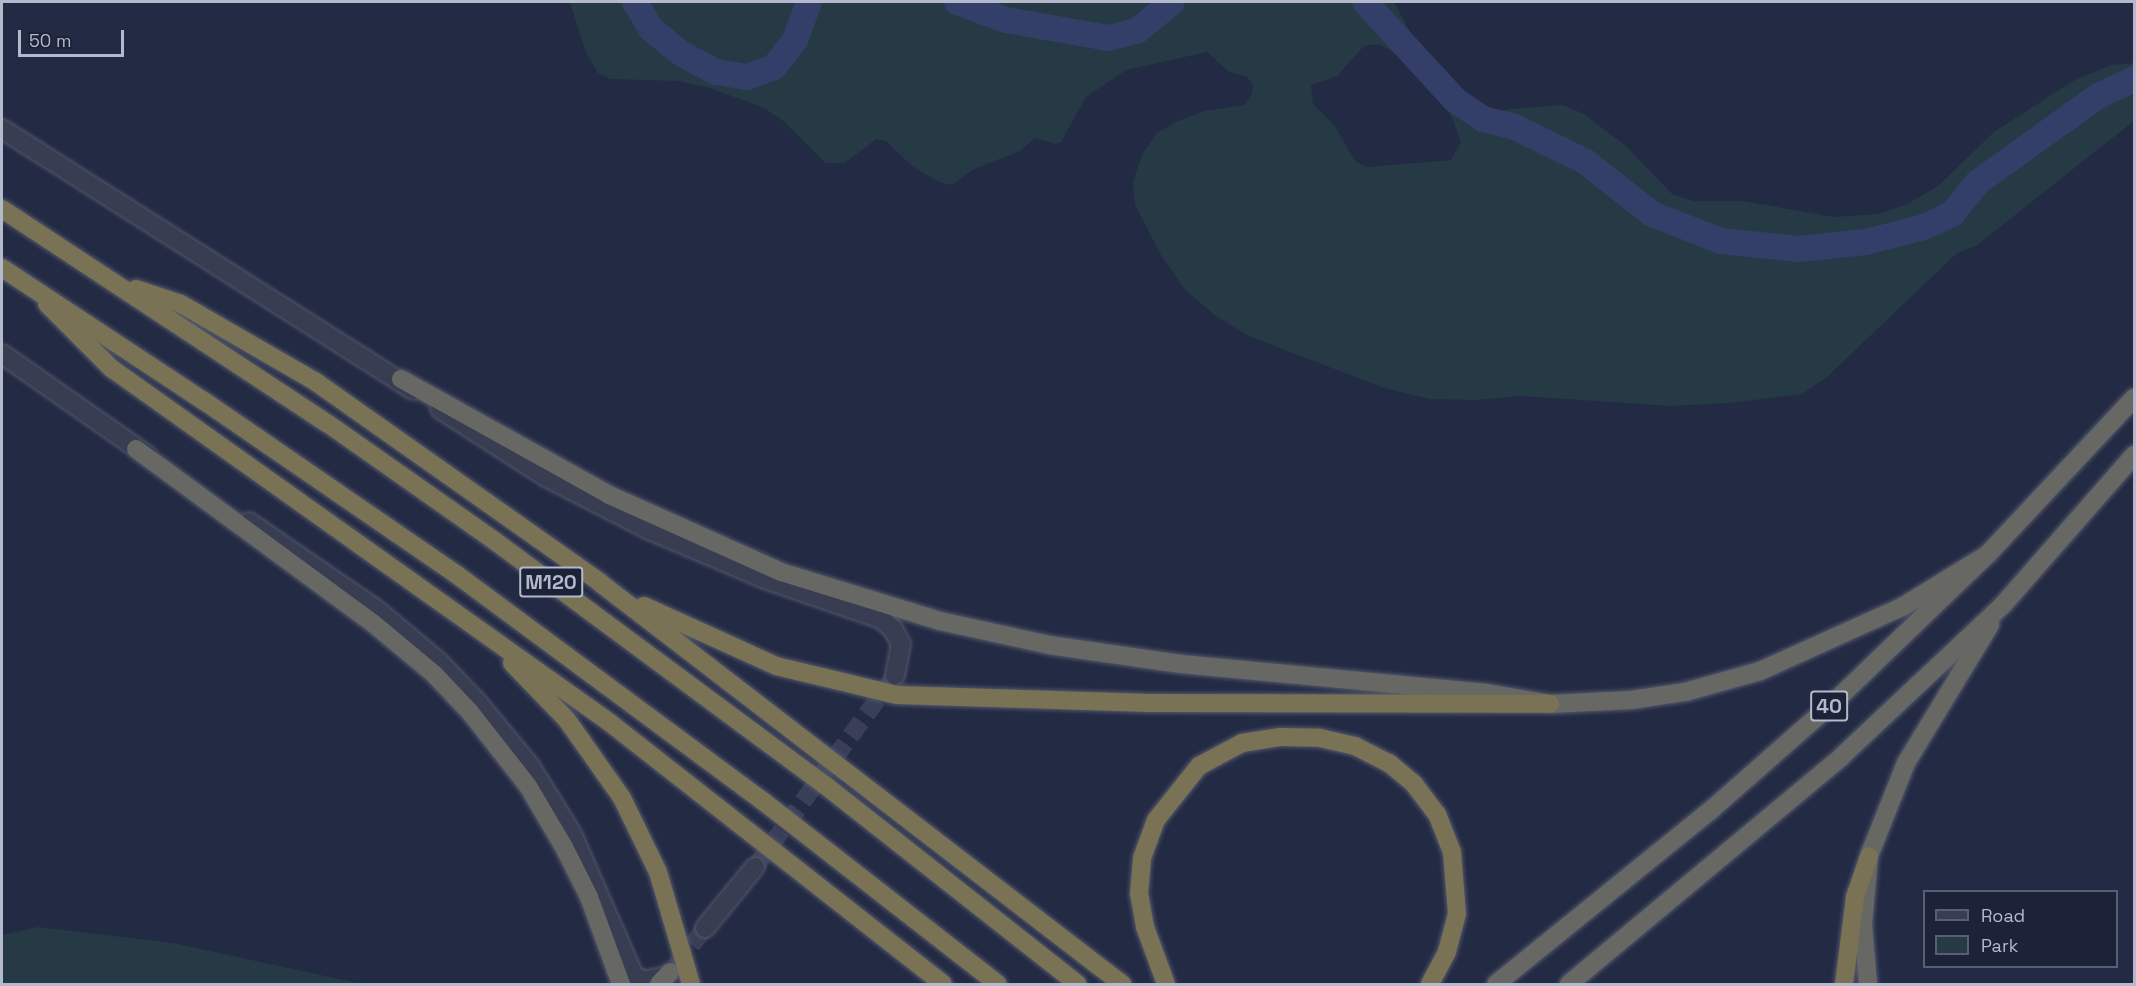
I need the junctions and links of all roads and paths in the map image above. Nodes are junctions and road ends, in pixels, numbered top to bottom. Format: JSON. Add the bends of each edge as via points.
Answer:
{"nodes":[{"id":1,"x":2,"y":129,"type":"edge"},
{"id":2,"x":2,"y":209,"type":"edge"},
{"id":3,"x":2,"y":268,"type":"edge"},
{"id":4,"x":115,"y":282,"type":"junction"},
{"id":5,"x":34,"y":289,"type":"junction"},
{"id":6,"x":2,"y":354,"type":"edge"},
{"id":7,"x":401,"y":379,"type":"junction"},
{"id":8,"x":2134,"y":398,"type":"edge"},
{"id":9,"x":136,"y":449,"type":"junction"},
{"id":10,"x":2134,"y":454,"type":"edge"},
{"id":11,"x":1988,"y":554,"type":"junction"},
{"id":12,"x":599,"y":582,"type":"junction"},
{"id":13,"x":2002,"y":606,"type":"junction"},
{"id":14,"x":480,"y":629,"type":"junction"},
{"id":15,"x":895,"y":675,"type":"tunnel mouth"},
{"id":16,"x":1550,"y":704,"type":"junction"},
{"id":17,"x":1869,"y":856,"type":"junction"},
{"id":18,"x":755,"y":867,"type":"tunnel mouth"},
{"id":19,"x":705,"y":928,"type":"tunnel mouth"},
{"id":20,"x":665,"y":978,"type":"edge"},
{"id":21,"x":621,"y":984,"type":"edge"},
{"id":22,"x":691,"y":984,"type":"edge"},
{"id":23,"x":944,"y":984,"type":"edge"},
{"id":24,"x":998,"y":984,"type":"edge"},
{"id":25,"x":1078,"y":984,"type":"edge"},
{"id":26,"x":1122,"y":984,"type":"edge"},
{"id":27,"x":1166,"y":984,"type":"edge"},
{"id":28,"x":1430,"y":984,"type":"edge"},
{"id":29,"x":1496,"y":984,"type":"edge"},
{"id":30,"x":1569,"y":984,"type":"edge"},
{"id":31,"x":1844,"y":984,"type":"edge"},
{"id":32,"x":1868,"y":984,"type":"edge"}],
"edges":[{"from":1,"to":7,"type":"street"},
{"from":2,"to":4,"type":"highway","number":"M120"},
{"from":3,"to":5,"type":"highway","number":"M120"},
{"from":4,"to":12,"type":"highway","via":[[181,304],[316,381]]},
{"from":4,"to":25,"type":"highway","number":"M120","via":[[327,423],[640,646]]},
{"from":5,"to":14,"type":"highway","via":[[70,332],[111,368]]},
{"from":5,"to":24,"type":"highway","number":"M120","via":[[465,581],[745,788]]},
{"from":6,"to":9,"type":"street"},
{"from":7,"to":15,"type":"street","via":[[511,455],[622,517],[748,572],[881,619],[893,629],[901,644]]},
{"from":7,"to":16,"type":"highway","via":[[550,463],[673,526],[781,572],[940,621],[1108,655],[1487,693]]},
{"from":8,"to":11,"type":"highway","number":"40"},
{"from":9,"to":20,"type":"street","via":[[327,573],[439,662],[503,733],[553,802],[603,896],[634,976],[645,981]]},
{"from":9,"to":21,"type":"highway","via":[[381,630],[434,674],[470,712],[528,786],[564,847],[589,897]]},
{"from":10,"to":13,"type":"highway","number":"40"},
{"from":11,"to":16,"type":"highway","via":[[1902,607],[1752,674],[1685,692],[1631,700]]},
{"from":11,"to":29,"type":"highway","number":"40","via":[[1833,703],[1711,810]]},
{"from":12,"to":16,"type":"highway","via":[[696,633],[776,666],[897,695],[1149,703]]},
{"from":12,"to":26,"type":"highway"},
{"from":13,"to":17,"type":"highway","via":[[1906,764]]},
{"from":13,"to":30,"type":"highway","number":"40","via":[[1841,757]]},
{"from":14,"to":22,"type":"highway","via":[[567,720],[622,798],[658,872]]},
{"from":14,"to":23,"type":"highway","via":[[609,722]]},
{"from":17,"to":31,"type":"highway","via":[[1856,897]]},
{"from":17,"to":32,"type":"highway","via":[[1863,925]]},
{"from":18,"to":19,"type":"street"},
{"from":27,"to":28,"type":"highway","via":[[1145,927],[1139,894],[1142,858],[1156,820],[1199,766],[1242,743],[1281,737],[1320,738],[1347,744],[1389,762],[1414,784],[1437,814],[1452,852],[1457,914],[1447,952]]}]}
